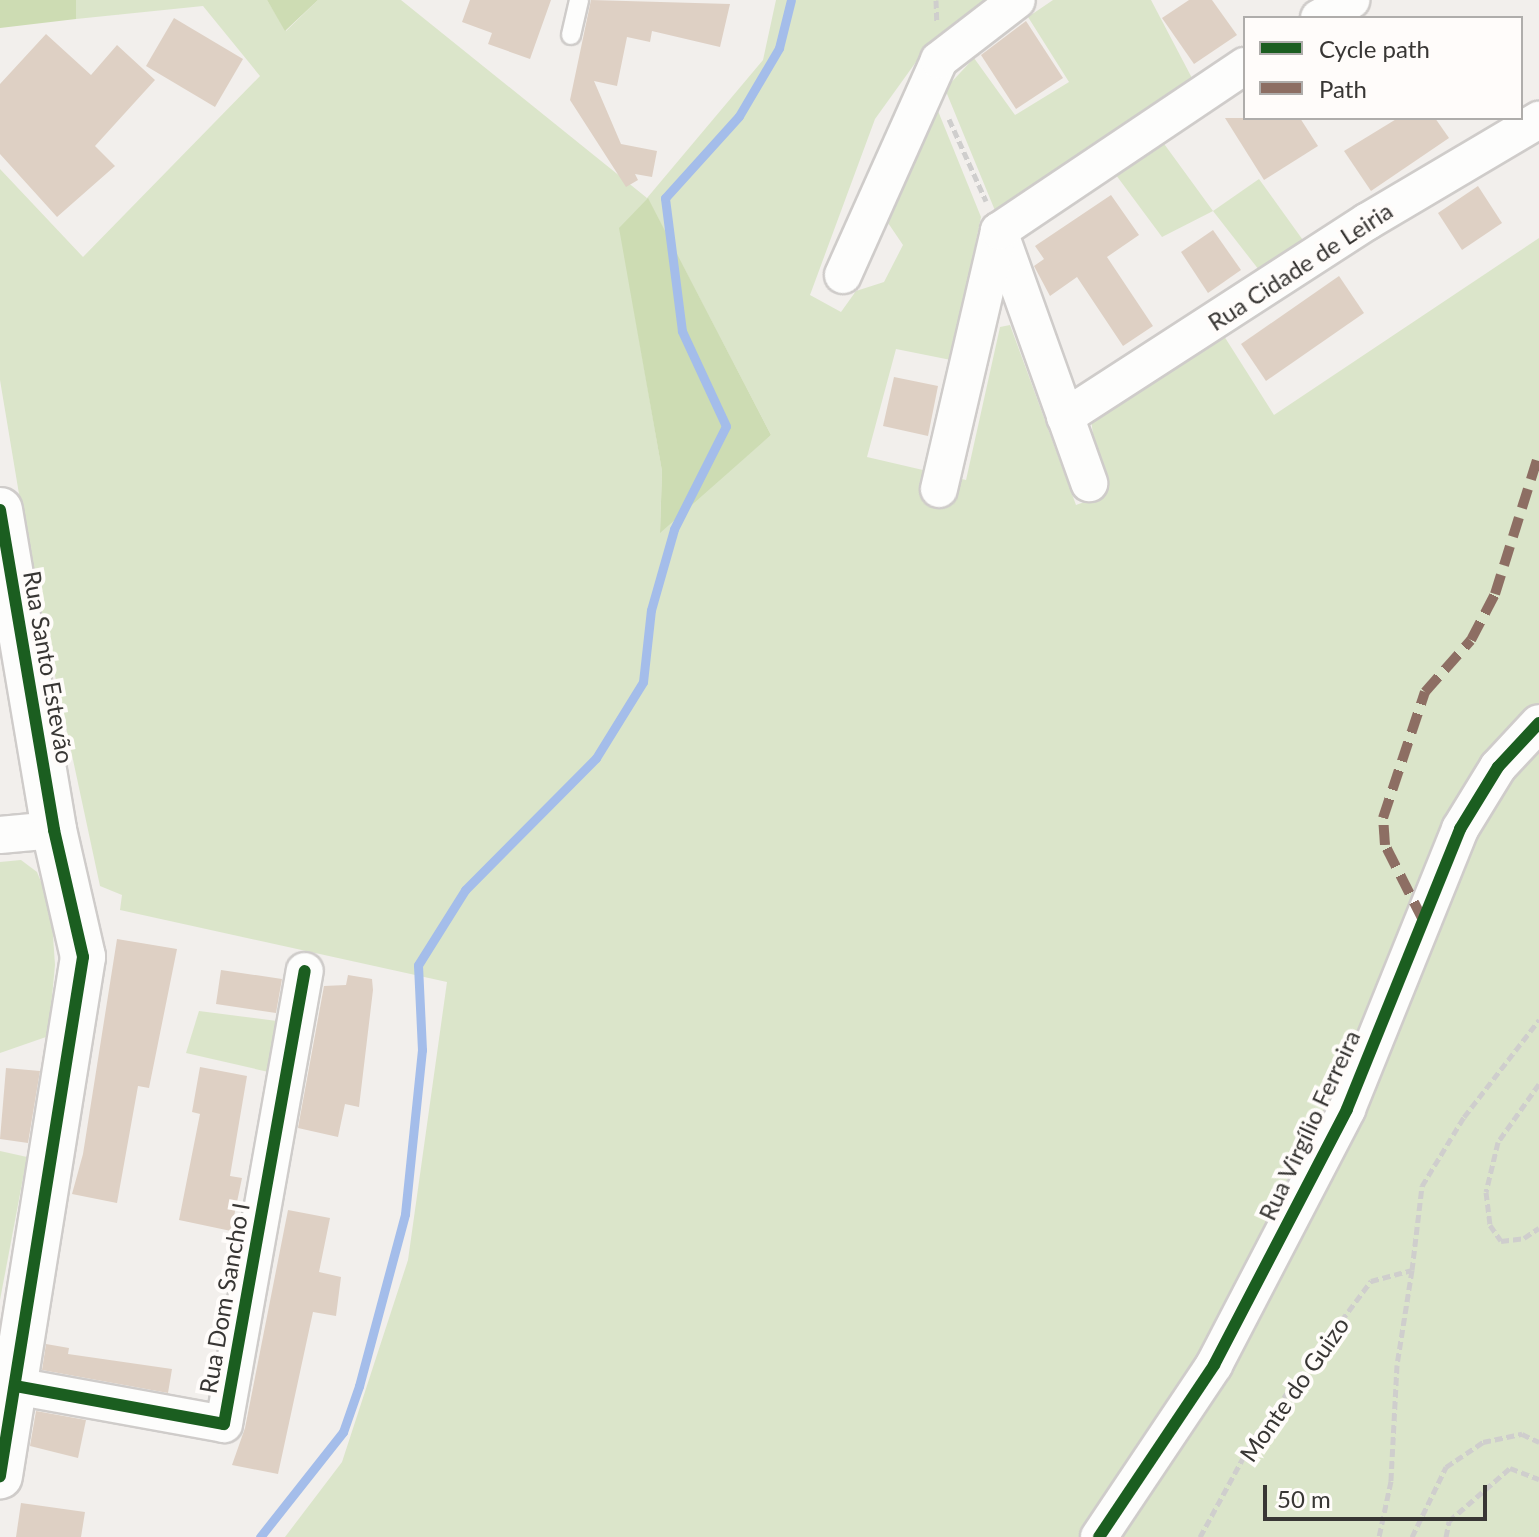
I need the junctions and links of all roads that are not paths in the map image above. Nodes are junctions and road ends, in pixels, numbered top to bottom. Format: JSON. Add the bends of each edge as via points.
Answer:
{"nodes":[{"id":1,"x":579,"y":0,"type":"edge"},
{"id":2,"x":1017,"y":0,"type":"edge"},
{"id":3,"x":1351,"y":0,"type":"edge"},
{"id":4,"x":1323,"y":16,"type":"edge"},
{"id":5,"x":571,"y":35,"type":"dead end"},
{"id":6,"x":1243,"y":67,"type":"edge"},
{"id":7,"x":1539,"y":120,"type":"edge"},
{"id":8,"x":999,"y":231,"type":"junction"},
{"id":9,"x":843,"y":275,"type":"dead end"},
{"id":10,"x":1065,"y":417,"type":"junction"},
{"id":11,"x":1089,"y":483,"type":"dead end"},
{"id":12,"x":939,"y":489,"type":"dead end"},
{"id":13,"x":0,"y":510,"type":"edge"},
{"id":14,"x":1539,"y":723,"type":"edge"},
{"id":15,"x":54,"y":830,"type":"junction"},
{"id":16,"x":0,"y":835,"type":"edge"},
{"id":17,"x":305,"y":971,"type":"dead end"},
{"id":18,"x":15,"y":1386,"type":"junction"},
{"id":19,"x":0,"y":1476,"type":"edge"},
{"id":20,"x":1099,"y":1537,"type":"edge"}],
"edges":[{"from":1,"to":5,"type":"lane"},
{"from":2,"to":9,"type":"street","via":[[939,60]]},
{"from":3,"to":4,"type":"street"},
{"from":6,"to":8,"type":"street"},
{"from":7,"to":10,"type":"street","name":"Rua Cidade de Leiria","via":[[1368,221]]},
{"from":8,"to":10,"type":"street"},
{"from":8,"to":12,"type":"street"},
{"from":10,"to":11,"type":"street"},
{"from":13,"to":15,"type":"street","name":"Rua Santo Estevão"},
{"from":14,"to":20,"type":"street","name":"Rua Virgílio Ferreira","via":[[1498,767],[1460,829],[1347,1109],[1214,1365]]},
{"from":15,"to":16,"type":"street"},
{"from":15,"to":18,"type":"street","name":"Rua Santo Estevão","via":[[83,957]]},
{"from":17,"to":18,"type":"street","name":"Rua Dom Sancho I","via":[[224,1424]]},
{"from":18,"to":19,"type":"street","name":"Rua Santo Estevão"}]}
